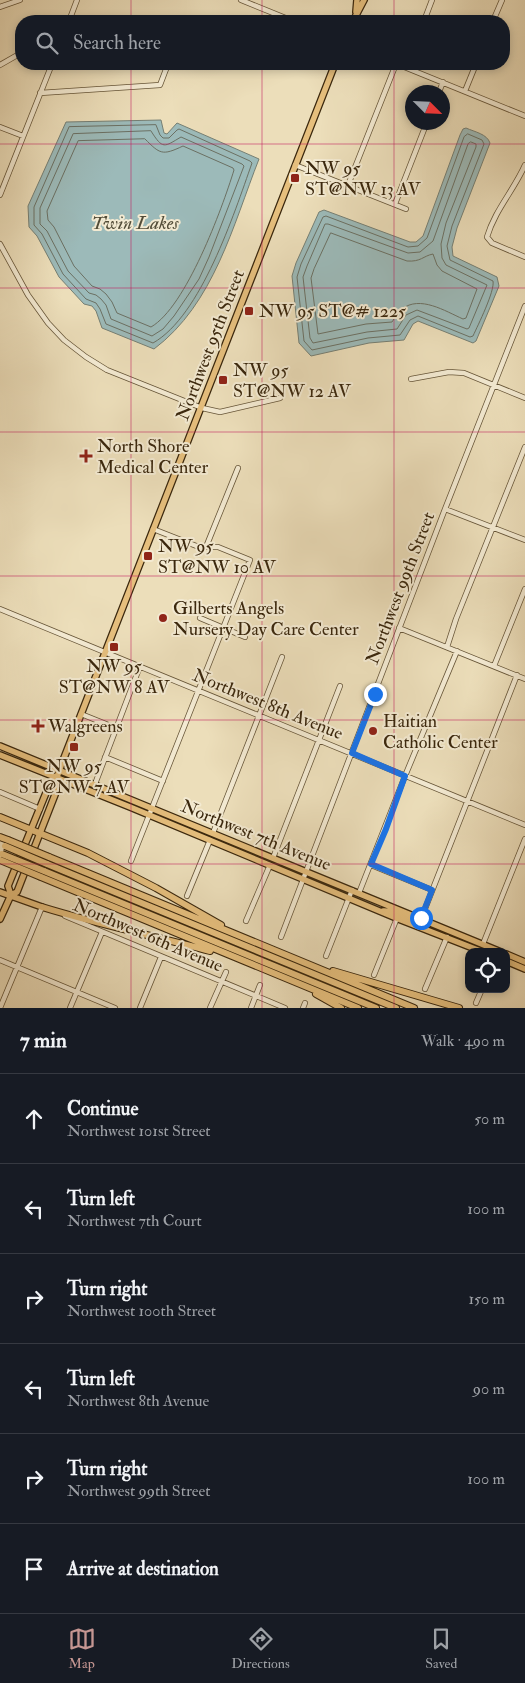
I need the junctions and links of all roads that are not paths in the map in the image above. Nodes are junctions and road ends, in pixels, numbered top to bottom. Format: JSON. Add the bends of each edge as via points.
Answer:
{"nodes":[{"id":1,"x":20,"y":0,"type":"edge"},
{"id":2,"x":77,"y":0,"type":"edge"},
{"id":3,"x":241,"y":0,"type":"edge"},
{"id":4,"x":357,"y":0,"type":"edge"},
{"id":5,"x":364,"y":0,"type":"edge"},
{"id":6,"x":432,"y":0,"type":"edge"},
{"id":7,"x":502,"y":0,"type":"edge"},
{"id":8,"x":0,"y":7,"type":"edge"},
{"id":9,"x":356,"y":12,"type":"junction"},
{"id":10,"x":71,"y":15,"type":"edge"},
{"id":11,"x":278,"y":15,"type":"edge"},
{"id":12,"x":355,"y":15,"type":"edge"},
{"id":13,"x":426,"y":15,"type":"edge"},
{"id":14,"x":496,"y":15,"type":"edge"},
{"id":15,"x":15,"y":56,"type":"edge"},
{"id":16,"x":0,"y":65,"type":"edge"},
{"id":17,"x":50,"y":70,"type":"edge"},
{"id":18,"x":166,"y":70,"type":"edge"},
{"id":19,"x":333,"y":70,"type":"edge"},
{"id":20,"x":394,"y":70,"type":"edge"},
{"id":21,"x":415,"y":70,"type":"edge"},
{"id":22,"x":474,"y":70,"type":"edge"},
{"id":23,"x":443,"y":82,"type":"junction"},
{"id":24,"x":442,"y":85,"type":"edge"},
{"id":25,"x":465,"y":91,"type":"junction"},
{"id":26,"x":40,"y":93,"type":"junction"},
{"id":27,"x":525,"y":116,"type":"edge"},
{"id":28,"x":0,"y":127,"type":"edge"},
{"id":29,"x":424,"y":130,"type":"edge"},
{"id":30,"x":23,"y":136,"type":"junction"},
{"id":31,"x":296,"y":165,"type":"junction"},
{"id":32,"x":525,"y":165,"type":"edge"},
{"id":33,"x":348,"y":185,"type":"junction"},
{"id":34,"x":0,"y":195,"type":"edge"},
{"id":35,"x":395,"y":204,"type":"junction"},
{"id":36,"x":406,"y":209,"type":"dead end"},
{"id":37,"x":0,"y":244,"type":"edge"},
{"id":38,"x":525,"y":257,"type":"edge"},
{"id":39,"x":525,"y":306,"type":"edge"},
{"id":40,"x":411,"y":379,"type":"dead end"},
{"id":41,"x":494,"y":385,"type":"junction"},
{"id":42,"x":280,"y":398,"type":"dead end"},
{"id":43,"x":525,"y":398,"type":"edge"},
{"id":44,"x":202,"y":408,"type":"junction"},
{"id":45,"x":525,"y":447,"type":"edge"},
{"id":46,"x":238,"y":468,"type":"dead end"},
{"id":47,"x":445,"y":509,"type":"junction"},
{"id":48,"x":494,"y":528,"type":"junction"},
{"id":49,"x":153,"y":529,"type":"junction"},
{"id":50,"x":525,"y":540,"type":"edge"},
{"id":51,"x":206,"y":547,"type":"junction"},
{"id":52,"x":525,"y":589,"type":"edge"},
{"id":53,"x":0,"y":609,"type":"edge"},
{"id":54,"x":200,"y":618,"type":"dead end"},
{"id":55,"x":223,"y":628,"type":"junction"},
{"id":56,"x":399,"y":628,"type":"junction"},
{"id":57,"x":245,"y":637,"type":"dead end"},
{"id":58,"x":447,"y":647,"type":"junction"},
{"id":59,"x":105,"y":651,"type":"junction"},
{"id":60,"x":457,"y":651,"type":"junction"},
{"id":61,"x":282,"y":657,"type":"dead end"},
{"id":62,"x":140,"y":666,"type":"junction"},
{"id":63,"x":494,"y":666,"type":"junction"},
{"id":64,"x":517,"y":675,"type":"junction"},
{"id":65,"x":525,"y":679,"type":"edge"},
{"id":66,"x":340,"y":686,"type":"dead end"},
{"id":67,"x":200,"y":691,"type":"junction"},
{"id":68,"x":81,"y":714,"type":"junction"},
{"id":69,"x":259,"y":715,"type":"junction"},
{"id":70,"x":116,"y":728,"type":"junction"},
{"id":71,"x":319,"y":740,"type":"junction"},
{"id":72,"x":0,"y":746,"type":"edge"},
{"id":73,"x":352,"y":753,"type":"junction"},
{"id":74,"x":0,"y":755,"type":"edge"},
{"id":75,"x":105,"y":757,"type":"junction"},
{"id":76,"x":60,"y":770,"type":"junction"},
{"id":77,"x":405,"y":776,"type":"junction"},
{"id":78,"x":57,"y":777,"type":"junction"},
{"id":79,"x":163,"y":781,"type":"junction"},
{"id":80,"x":95,"y":784,"type":"junction"},
{"id":81,"x":0,"y":792,"type":"edge"},
{"id":82,"x":468,"y":802,"type":"junction"},
{"id":83,"x":152,"y":808,"type":"junction"},
{"id":84,"x":40,"y":809,"type":"junction"},
{"id":85,"x":149,"y":815,"type":"junction"},
{"id":86,"x":0,"y":817,"type":"edge"},
{"id":87,"x":525,"y":825,"type":"edge"},
{"id":88,"x":32,"y":829,"type":"junction"},
{"id":89,"x":182,"y":829,"type":"junction"},
{"id":90,"x":41,"y":832,"type":"junction"},
{"id":91,"x":213,"y":833,"type":"junction"},
{"id":92,"x":0,"y":837,"type":"edge"},
{"id":93,"x":210,"y":840,"type":"junction"},
{"id":94,"x":525,"y":840,"type":"edge"},
{"id":95,"x":4,"y":844,"type":"edge"},
{"id":96,"x":1,"y":855,"type":"edge"},
{"id":97,"x":273,"y":858,"type":"junction"},
{"id":98,"x":48,"y":860,"type":"junction"},
{"id":99,"x":131,"y":861,"type":"dead end"},
{"id":100,"x":371,"y":864,"type":"junction"},
{"id":101,"x":270,"y":865,"type":"junction"},
{"id":102,"x":306,"y":871,"type":"junction"},
{"id":103,"x":42,"y":874,"type":"junction"},
{"id":104,"x":303,"y":879,"type":"junction"},
{"id":105,"x":352,"y":890,"type":"junction"},
{"id":106,"x":432,"y":890,"type":"junction"},
{"id":107,"x":0,"y":892,"type":"edge"},
{"id":108,"x":359,"y":893,"type":"junction"},
{"id":109,"x":11,"y":895,"type":"junction"},
{"id":110,"x":187,"y":896,"type":"dead end"},
{"id":111,"x":349,"y":898,"type":"junction"},
{"id":112,"x":42,"y":907,"type":"junction"},
{"id":113,"x":381,"y":911,"type":"junction"},
{"id":114,"x":397,"y":918,"type":"junction"},
{"id":115,"x":421,"y":918,"type":"junction"},
{"id":116,"x":0,"y":919,"type":"edge"},
{"id":117,"x":246,"y":921,"type":"dead end"},
{"id":118,"x":102,"y":932,"type":"junction"},
{"id":119,"x":281,"y":937,"type":"dead end"},
{"id":120,"x":447,"y":937,"type":"junction"},
{"id":121,"x":246,"y":939,"type":"junction"},
{"id":122,"x":483,"y":944,"type":"junction"},
{"id":123,"x":473,"y":948,"type":"edge"},
{"id":124,"x":492,"y":948,"type":"edge"},
{"id":125,"x":326,"y":956,"type":"dead end"},
{"id":126,"x":510,"y":956,"type":"edge"},
{"id":127,"x":161,"y":957,"type":"junction"},
{"id":128,"x":237,"y":958,"type":"junction"},
{"id":129,"x":296,"y":959,"type":"junction"},
{"id":130,"x":0,"y":960,"type":"edge"},
{"id":131,"x":525,"y":962,"type":"edge"},
{"id":132,"x":510,"y":963,"type":"edge"},
{"id":133,"x":17,"y":968,"type":"junction"},
{"id":134,"x":525,"y":969,"type":"edge"},
{"id":135,"x":226,"y":972,"type":"dead end"},
{"id":136,"x":374,"y":975,"type":"dead end"},
{"id":137,"x":288,"y":979,"type":"junction"},
{"id":138,"x":222,"y":982,"type":"junction"},
{"id":139,"x":260,"y":985,"type":"dead end"},
{"id":140,"x":425,"y":989,"type":"dead end"},
{"id":141,"x":77,"y":992,"type":"junction"},
{"id":142,"x":480,"y":993,"type":"edge"},
{"id":143,"x":256,"y":996,"type":"junction"},
{"id":144,"x":476,"y":1003,"type":"dead end"},
{"id":145,"x":0,"y":1008,"type":"edge"},
{"id":146,"x":70,"y":1008,"type":"edge"},
{"id":147,"x":115,"y":1008,"type":"edge"},
{"id":148,"x":140,"y":1008,"type":"edge"},
{"id":149,"x":210,"y":1008,"type":"edge"},
{"id":150,"x":251,"y":1008,"type":"edge"},
{"id":151,"x":285,"y":1008,"type":"edge"},
{"id":152,"x":340,"y":1008,"type":"edge"},
{"id":153,"x":358,"y":1008,"type":"edge"},
{"id":154,"x":376,"y":1008,"type":"edge"},
{"id":155,"x":396,"y":1008,"type":"edge"},
{"id":156,"x":414,"y":1008,"type":"edge"},
{"id":157,"x":459,"y":1008,"type":"edge"}],
"edges":[{"from":1,"to":8,"type":"street"},
{"from":2,"to":10,"type":"street"},
{"from":3,"to":11,"type":"street"},
{"from":4,"to":9,"type":"main road"},
{"from":5,"to":9,"type":"main road"},
{"from":6,"to":13,"type":"street"},
{"from":7,"to":14,"type":"street"},
{"from":9,"to":12,"type":"main road"},
{"from":15,"to":16,"type":"street"},
{"from":17,"to":26,"type":"street"},
{"from":18,"to":26,"type":"street","via":[[160,85]]},
{"from":19,"to":31,"type":"main road","name":"Northwest 95th Street"},
{"from":20,"to":33,"type":"street"},
{"from":21,"to":23,"type":"street"},
{"from":22,"to":25,"type":"street"},
{"from":23,"to":24,"type":"street"},
{"from":23,"to":25,"type":"street"},
{"from":25,"to":27,"type":"street"},
{"from":26,"to":30,"type":"street"},
{"from":28,"to":30,"type":"street"},
{"from":29,"to":35,"type":"street"},
{"from":30,"to":34,"type":"street"},
{"from":31,"to":33,"type":"street"},
{"from":31,"to":44,"type":"main road","name":"Northwest 95th Street"},
{"from":32,"to":38,"type":"street","via":[[500,206],[487,237],[492,243]]},
{"from":33,"to":35,"type":"street"},
{"from":35,"to":36,"type":"street"},
{"from":37,"to":44,"type":"street","via":[[28,295],[64,340],[107,370]]},
{"from":39,"to":41,"type":"street","name":"Northwest 99th Street"},
{"from":40,"to":41,"type":"street","via":[[454,371]]},
{"from":41,"to":43,"type":"street"},
{"from":41,"to":47,"type":"street","name":"Northwest 99th Street"},
{"from":42,"to":44,"type":"street","via":[[220,412]]},
{"from":44,"to":49,"type":"main road","name":"Northwest 95th Street"},
{"from":45,"to":48,"type":"street"},
{"from":46,"to":51,"type":"street"},
{"from":47,"to":48,"type":"street"},
{"from":47,"to":56,"type":"street","name":"Northwest 99th Street"},
{"from":48,"to":50,"type":"street"},
{"from":48,"to":58,"type":"street"},
{"from":49,"to":51,"type":"street"},
{"from":49,"to":59,"type":"main road","name":"Northwest 95th Street"},
{"from":51,"to":55,"type":"street","via":[[218,547],[250,560]]},
{"from":52,"to":63,"type":"street"},
{"from":53,"to":59,"type":"street","name":"Northwest 8th Avenue"},
{"from":54,"to":55,"type":"street"},
{"from":55,"to":57,"type":"street"},
{"from":55,"to":67,"type":"street"},
{"from":56,"to":58,"type":"street"},
{"from":56,"to":73,"type":"street","name":"Northwest 99th Street"},
{"from":58,"to":60,"type":"street"},
{"from":59,"to":62,"type":"street","name":"Northwest 8th Avenue"},
{"from":59,"to":68,"type":"main road","name":"Northwest 95th Street"},
{"from":60,"to":63,"type":"street"},
{"from":60,"to":77,"type":"street"},
{"from":61,"to":69,"type":"street"},
{"from":62,"to":67,"type":"street","name":"Northwest 8th Avenue"},
{"from":62,"to":70,"type":"street"},
{"from":63,"to":64,"type":"street"},
{"from":64,"to":65,"type":"street"},
{"from":64,"to":82,"type":"street"},
{"from":66,"to":71,"type":"street"},
{"from":67,"to":69,"type":"street","name":"Northwest 8th Avenue"},
{"from":67,"to":79,"type":"street"},
{"from":68,"to":70,"type":"street"},
{"from":68,"to":76,"type":"main road","name":"Northwest 95th Street"},
{"from":69,"to":71,"type":"street","name":"Northwest 8th Avenue"},
{"from":69,"to":91,"type":"street"},
{"from":70,"to":75,"type":"street"},
{"from":71,"to":73,"type":"street","name":"Northwest 8th Avenue"},
{"from":71,"to":97,"type":"street"},
{"from":72,"to":76,"type":"main road","name":"Northwest 7th Avenue"},
{"from":73,"to":77,"type":"street","name":"Northwest 8th Avenue"},
{"from":73,"to":102,"type":"street","name":"Northwest 99th Street"},
{"from":74,"to":78,"type":"main road","name":"Northwest 7th Avenue"},
{"from":75,"to":79,"type":"street"},
{"from":75,"to":80,"type":"street"},
{"from":76,"to":78,"type":"main road","name":"Northwest 95th Street"},
{"from":76,"to":80,"type":"main road","name":"Northwest 7th Avenue"},
{"from":77,"to":82,"type":"street","name":"Northwest 8th Avenue"},
{"from":77,"to":100,"type":"street"},
{"from":78,"to":84,"type":"main road","name":"Northwest 95th Street","via":[[50,783]]},
{"from":78,"to":85,"type":"main road","name":"Northwest 7th Avenue"},
{"from":78,"to":90,"type":"main road","name":"Northwest 95th Street","via":[[58,787]]},
{"from":79,"to":83,"type":"street"},
{"from":80,"to":83,"type":"main road","name":"Northwest 7th Avenue"},
{"from":81,"to":84,"type":"street"},
{"from":82,"to":87,"type":"street","name":"Northwest 8th Avenue"},
{"from":82,"to":106,"type":"street"},
{"from":83,"to":85,"type":"street"},
{"from":83,"to":91,"type":"main road","name":"Northwest 7th Avenue"},
{"from":84,"to":88,"type":"main road","name":"Northwest 95th Street"},
{"from":85,"to":89,"type":"main road","name":"Northwest 7th Avenue"},
{"from":85,"to":99,"type":"street"},
{"from":86,"to":88,"type":"highway"},
{"from":88,"to":90,"type":"highway"},
{"from":88,"to":109,"type":"main road","name":"Northwest 95th Street","via":[[8,886]]},
{"from":89,"to":91,"type":"main road","via":[[189,828],[207,835]]},
{"from":89,"to":93,"type":"main road","name":"Northwest 7th Avenue"},
{"from":90,"to":109,"type":"main road","name":"Northwest 95th Street","via":[[17,892]]},
{"from":90,"to":121,"type":"highway","via":[[109,863]]},
{"from":91,"to":97,"type":"main road","name":"Northwest 7th Avenue"},
{"from":92,"to":95,"type":"highway"},
{"from":93,"to":101,"type":"main road","name":"Northwest 7th Avenue"},
{"from":93,"to":110,"type":"street"},
{"from":94,"to":122,"type":"street"},
{"from":95,"to":98,"type":"highway","bridge":true},
{"from":96,"to":103,"type":"highway","bridge":true},
{"from":97,"to":102,"type":"main road","name":"Northwest 7th Avenue"},
{"from":98,"to":121,"type":"highway"},
{"from":98,"to":155,"type":"highway"},
{"from":100,"to":106,"type":"street"},
{"from":100,"to":108,"type":"street"},
{"from":101,"to":104,"type":"main road","name":"Northwest 7th Avenue"},
{"from":101,"to":117,"type":"street"},
{"from":102,"to":104,"type":"street","name":"Northwest 99th Street"},
{"from":102,"to":105,"type":"main road","name":"Northwest 7th Avenue"},
{"from":103,"to":128,"type":"highway"},
{"from":103,"to":154,"type":"highway"},
{"from":104,"to":111,"type":"main road","name":"Northwest 7th Avenue"},
{"from":104,"to":119,"type":"street","name":"Northwest 99th Street"},
{"from":105,"to":108,"type":"main road","name":"Northwest 7th Avenue"},
{"from":105,"to":111,"type":"street"},
{"from":106,"to":115,"type":"street"},
{"from":107,"to":109,"type":"main road","name":"Northwest 6th Avenue"},
{"from":108,"to":115,"type":"main road","name":"Northwest 7th Avenue"},
{"from":109,"to":112,"type":"main road","name":"Northwest 6th Avenue"},
{"from":109,"to":116,"type":"main road","name":"Northwest 95th Street"},
{"from":111,"to":113,"type":"main road","name":"Northwest 7th Avenue"},
{"from":111,"to":125,"type":"street"},
{"from":112,"to":118,"type":"street","name":"Northwest 6th Avenue"},
{"from":112,"to":128,"type":"highway"},
{"from":112,"to":133,"type":"street"},
{"from":113,"to":114,"type":"main road","name":"Northwest 7th Avenue"},
{"from":113,"to":115,"type":"main road","via":[[390,910],[413,920]]},
{"from":114,"to":120,"type":"main road","name":"Northwest 7th Avenue"},
{"from":114,"to":136,"type":"street"},
{"from":115,"to":122,"type":"main road","name":"Northwest 7th Avenue"},
{"from":118,"to":127,"type":"street","name":"Northwest 6th Avenue"},
{"from":118,"to":141,"type":"street"},
{"from":120,"to":122,"type":"main road"},
{"from":120,"to":123,"type":"main road","name":"Northwest 7th Avenue"},
{"from":120,"to":140,"type":"street"},
{"from":121,"to":129,"type":"highway"},
{"from":122,"to":124,"type":"main road","name":"Northwest 7th Avenue"},
{"from":126,"to":131,"type":"main road"},
{"from":127,"to":138,"type":"street","name":"Northwest 6th Avenue"},
{"from":127,"to":148,"type":"street"},
{"from":128,"to":137,"type":"highway"},
{"from":129,"to":156,"type":"highway"},
{"from":129,"to":157,"type":"highway"},
{"from":130,"to":133,"type":"street"},
{"from":132,"to":134,"type":"main road"},
{"from":133,"to":141,"type":"street"},
{"from":133,"to":145,"type":"street"},
{"from":135,"to":138,"type":"street"},
{"from":137,"to":152,"type":"highway"},
{"from":137,"to":153,"type":"highway"},
{"from":138,"to":143,"type":"street","name":"Northwest 6th Avenue"},
{"from":138,"to":149,"type":"street"},
{"from":139,"to":143,"type":"street"},
{"from":141,"to":146,"type":"street"},
{"from":141,"to":147,"type":"street"},
{"from":142,"to":144,"type":"street"},
{"from":143,"to":150,"type":"street"},
{"from":143,"to":151,"type":"street","name":"Northwest 6th Avenue"}]}
